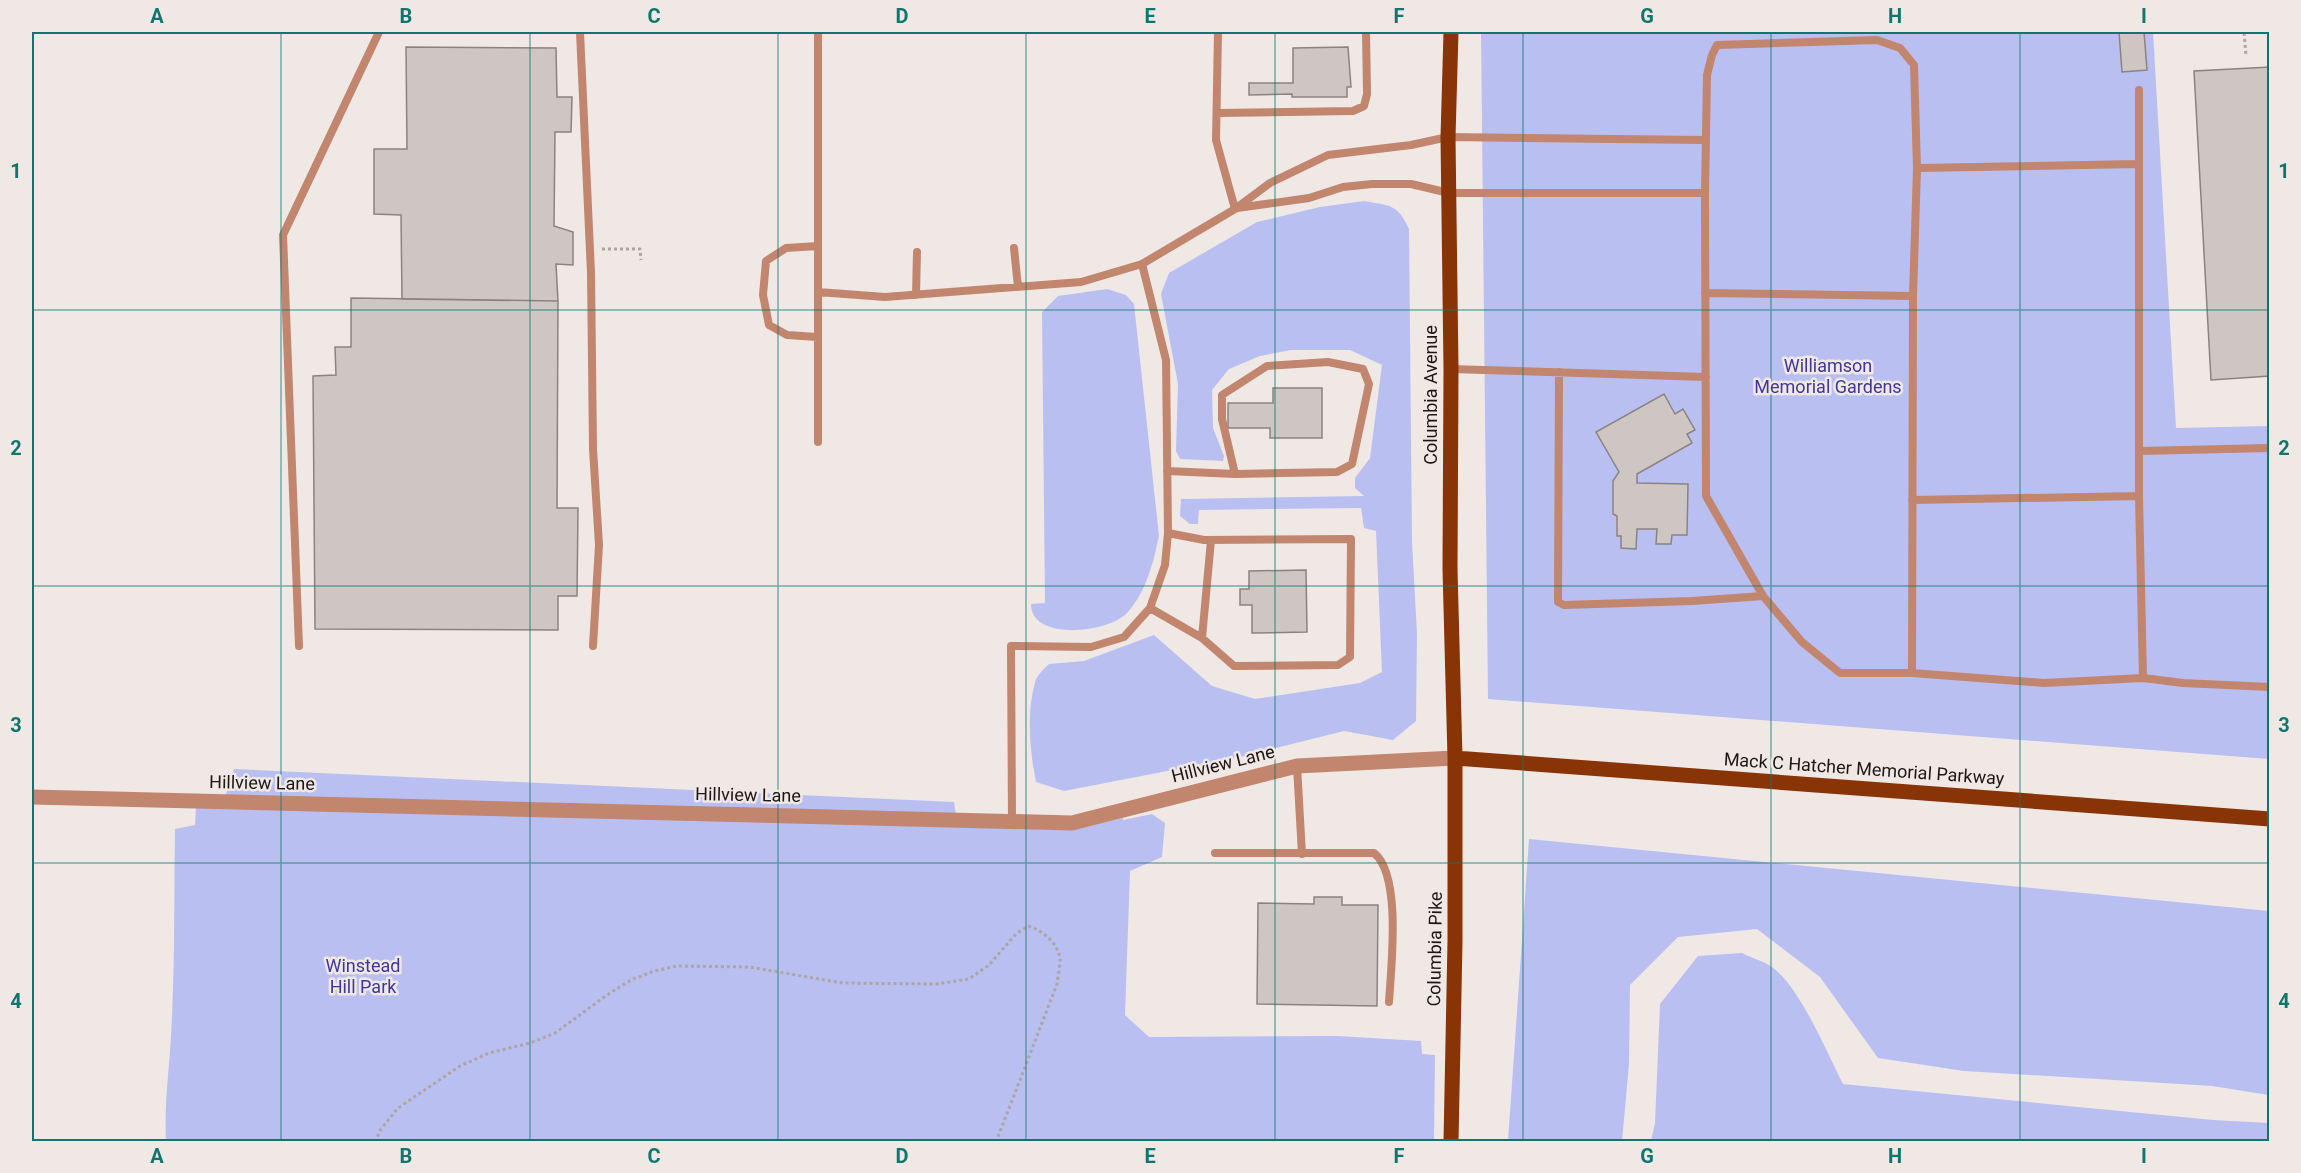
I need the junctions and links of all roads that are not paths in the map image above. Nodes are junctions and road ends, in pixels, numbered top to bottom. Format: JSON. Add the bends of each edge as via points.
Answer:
{"nodes":[{"id":1,"x":379,"y":32,"type":"edge"},
{"id":2,"x":580,"y":32,"type":"edge"},
{"id":3,"x":818,"y":32,"type":"edge"},
{"id":4,"x":1218,"y":32,"type":"edge"},
{"id":5,"x":1366,"y":32,"type":"edge"},
{"id":6,"x":1451,"y":32,"type":"edge"},
{"id":7,"x":2139,"y":90,"type":"dead end"},
{"id":8,"x":1217,"y":113,"type":"junction"},
{"id":9,"x":1448,"y":137,"type":"junction"},
{"id":10,"x":1706,"y":140,"type":"junction"},
{"id":11,"x":2139,"y":164,"type":"junction"},
{"id":12,"x":1917,"y":168,"type":"junction"},
{"id":13,"x":1449,"y":193,"type":"junction"},
{"id":14,"x":1705,"y":193,"type":"junction"},
{"id":15,"x":1235,"y":208,"type":"junction"},
{"id":16,"x":818,"y":246,"type":"junction"},
{"id":17,"x":1014,"y":248,"type":"dead end"},
{"id":18,"x":917,"y":252,"type":"dead end"},
{"id":19,"x":1142,"y":264,"type":"junction"},
{"id":20,"x":1018,"y":287,"type":"junction"},
{"id":21,"x":818,"y":292,"type":"junction"},
{"id":22,"x":1705,"y":293,"type":"junction"},
{"id":23,"x":916,"y":295,"type":"junction"},
{"id":24,"x":1913,"y":296,"type":"junction"},
{"id":25,"x":817,"y":337,"type":"junction"},
{"id":26,"x":1451,"y":369,"type":"junction"},
{"id":27,"x":1559,"y":372,"type":"junction"},
{"id":28,"x":1706,"y":377,"type":"junction"},
{"id":29,"x":818,"y":442,"type":"dead end"},
{"id":30,"x":2270,"y":448,"type":"edge"},
{"id":31,"x":2139,"y":451,"type":"junction"},
{"id":32,"x":1167,"y":471,"type":"junction"},
{"id":33,"x":1235,"y":474,"type":"junction"},
{"id":34,"x":2139,"y":495,"type":"junction"},
{"id":35,"x":1912,"y":500,"type":"junction"},
{"id":36,"x":1168,"y":533,"type":"junction"},
{"id":37,"x":1211,"y":540,"type":"junction"},
{"id":38,"x":1763,"y":596,"type":"junction"},
{"id":39,"x":1150,"y":608,"type":"junction"},
{"id":40,"x":1202,"y":638,"type":"junction"},
{"id":41,"x":299,"y":646,"type":"dead end"},
{"id":42,"x":593,"y":646,"type":"dead end"},
{"id":43,"x":1912,"y":673,"type":"junction"},
{"id":44,"x":2143,"y":678,"type":"junction"},
{"id":45,"x":2270,"y":687,"type":"edge"},
{"id":46,"x":1455,"y":758,"type":"junction"},
{"id":47,"x":1297,"y":766,"type":"junction"},
{"id":48,"x":32,"y":797,"type":"edge"},
{"id":49,"x":2270,"y":819,"type":"edge"},
{"id":50,"x":1012,"y":821,"type":"junction"},
{"id":51,"x":1215,"y":853,"type":"dead end"},
{"id":52,"x":1302,"y":854,"type":"junction"},
{"id":53,"x":1389,"y":1002,"type":"dead end"},
{"id":54,"x":1451,"y":1142,"type":"edge"}],
"edges":[{"from":1,"to":41,"type":"lane","via":[[283,235]]},
{"from":2,"to":42,"type":"lane","via":[[598,545]]},
{"from":3,"to":16,"type":"lane"},
{"from":4,"to":8,"type":"lane"},
{"from":5,"to":8,"type":"lane","via":[[1364,106],[1353,111]]},
{"from":6,"to":9,"type":"main road","name":"Columbia Avenue"},
{"from":7,"to":11,"type":"lane"},
{"from":8,"to":15,"type":"lane","via":[[1216,140]]},
{"from":9,"to":10,"type":"lane"},
{"from":9,"to":13,"type":"main road","name":"Columbia Avenue"},
{"from":9,"to":15,"type":"lane","via":[[1328,155],[1270,183]]},
{"from":10,"to":12,"type":"lane","via":[[1707,75],[1717,45],[1877,40],[1900,48],[1914,65]]},
{"from":10,"to":14,"type":"lane"},
{"from":11,"to":12,"type":"lane"},
{"from":11,"to":31,"type":"lane"},
{"from":12,"to":24,"type":"lane"},
{"from":13,"to":14,"type":"lane"},
{"from":13,"to":15,"type":"lane","via":[[1411,184],[1372,184]]},
{"from":13,"to":26,"type":"main road","name":"Columbia Avenue"},
{"from":14,"to":22,"type":"lane"},
{"from":15,"to":19,"type":"lane"},
{"from":16,"to":21,"type":"lane"},
{"from":16,"to":25,"type":"lane","via":[[786,248],[766,261],[763,295],[769,325],[787,335]]},
{"from":17,"to":20,"type":"lane"},
{"from":18,"to":23,"type":"lane"},
{"from":19,"to":20,"type":"lane","via":[[1082,282]]},
{"from":19,"to":32,"type":"lane","via":[[1166,360]]},
{"from":20,"to":23,"type":"lane"},
{"from":21,"to":23,"type":"lane"},
{"from":21,"to":25,"type":"lane"},
{"from":22,"to":24,"type":"lane"},
{"from":22,"to":28,"type":"lane"},
{"from":24,"to":35,"type":"lane"},
{"from":25,"to":29,"type":"lane"},
{"from":26,"to":27,"type":"lane"},
{"from":26,"to":46,"type":"main road","name":"Columbia Avenue","via":[[1450,569]]},
{"from":27,"to":28,"type":"lane"},
{"from":27,"to":38,"type":"lane","via":[[1558,602],[1564,605]]},
{"from":28,"to":38,"type":"lane","via":[[1706,496]]},
{"from":30,"to":31,"type":"lane"},
{"from":31,"to":34,"type":"lane"},
{"from":32,"to":33,"type":"lane"},
{"from":32,"to":36,"type":"lane"},
{"from":33,"to":33,"type":"lane","via":[[1337,472],[1352,464],[1369,384],[1363,369],[1328,362],[1267,366],[1222,395],[1222,419]]},
{"from":34,"to":35,"type":"lane"},
{"from":34,"to":44,"type":"lane"},
{"from":35,"to":43,"type":"lane"},
{"from":36,"to":37,"type":"lane"},
{"from":36,"to":39,"type":"lane","via":[[1165,565]]},
{"from":37,"to":40,"type":"lane"},
{"from":37,"to":40,"type":"lane","via":[[1351,539],[1350,657],[1338,665],[1234,666]]},
{"from":38,"to":43,"type":"lane","via":[[1802,642],[1840,672]]},
{"from":39,"to":40,"type":"lane"},
{"from":39,"to":50,"type":"lane","via":[[1124,637],[1091,647],[1011,646]]},
{"from":43,"to":44,"type":"lane","via":[[2044,682]]},
{"from":44,"to":45,"type":"lane"},
{"from":46,"to":47,"type":"street","name":"Hillview Lane"},
{"from":46,"to":49,"type":"main road","name":"Mack C Hatcher Memorial Parkway"},
{"from":46,"to":54,"type":"main road","name":"Columbia Pike"},
{"from":47,"to":50,"type":"street","name":"Hillview Lane","via":[[1076,822]]},
{"from":47,"to":52,"type":"lane"},
{"from":48,"to":50,"type":"street","name":"Hillview Lane"},
{"from":51,"to":52,"type":"lane"},
{"from":52,"to":53,"type":"lane","via":[[1374,853],[1382,860],[1393,911]]}]}
